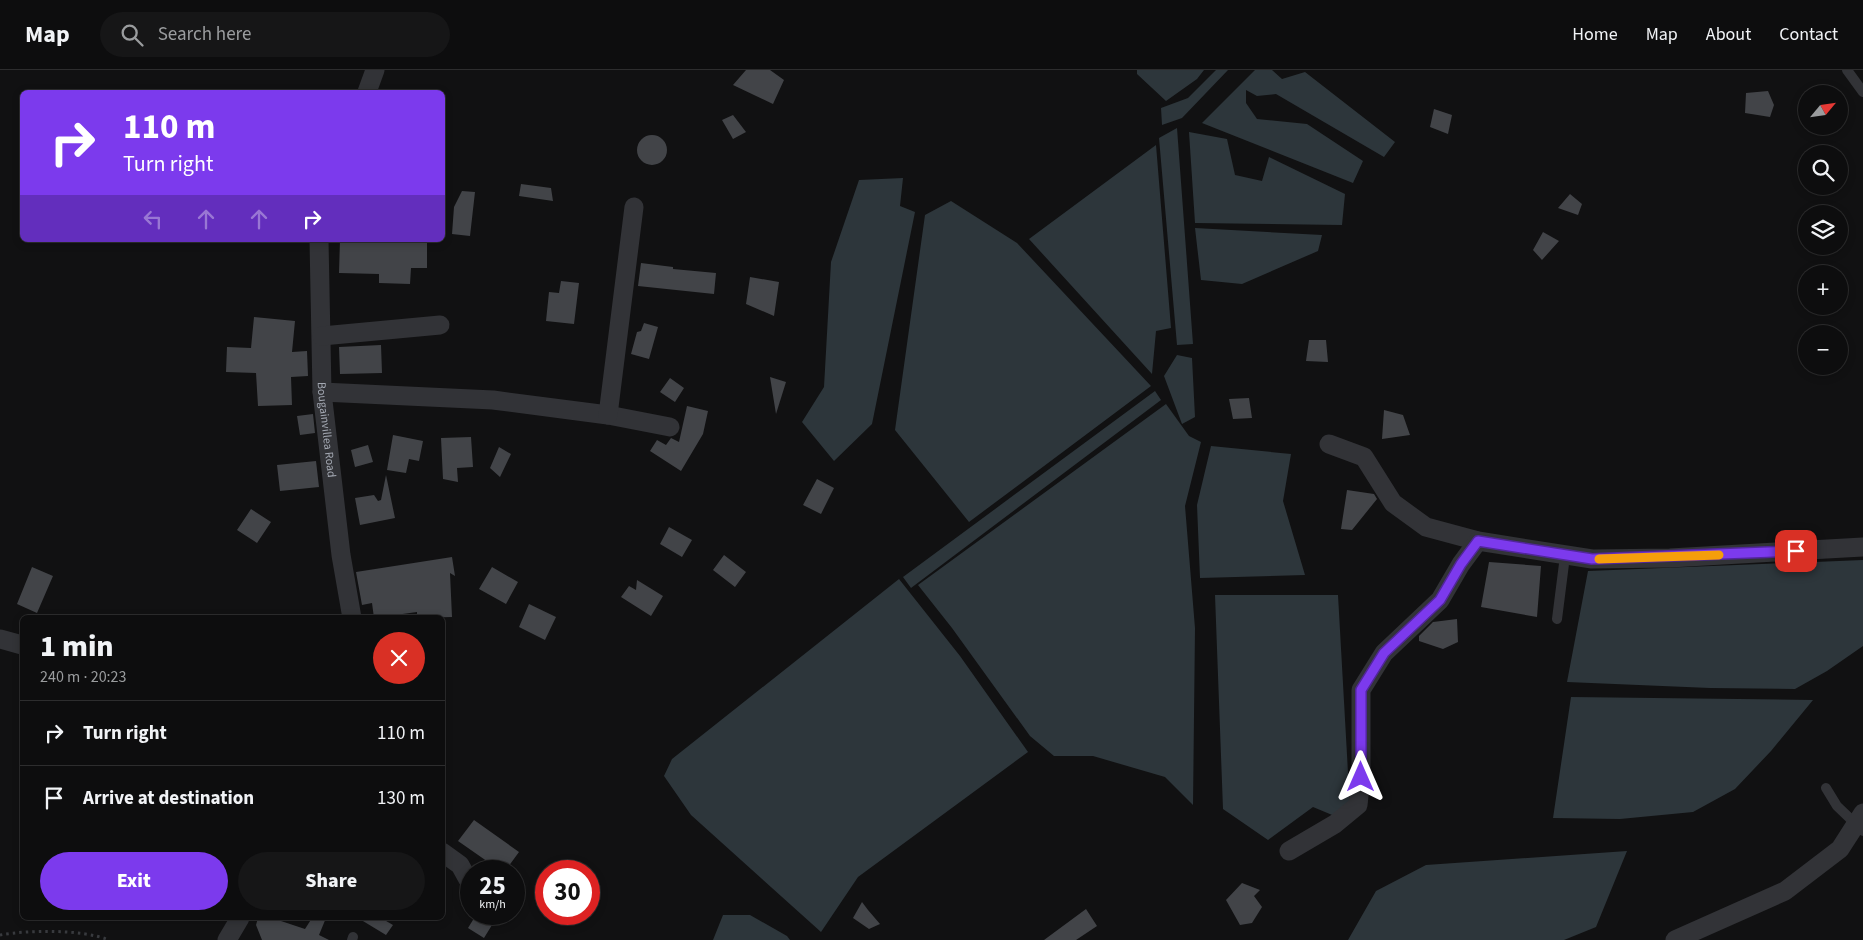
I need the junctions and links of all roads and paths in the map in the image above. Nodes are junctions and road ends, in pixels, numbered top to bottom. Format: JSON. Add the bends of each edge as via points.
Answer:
{"nodes":[{"id":1,"x":375,"y":70,"type":"edge"},
{"id":2,"x":1847,"y":70,"type":"edge"},
{"id":3,"x":368,"y":90,"type":"edge"},
{"id":4,"x":1863,"y":92,"type":"edge"},
{"id":5,"x":634,"y":207,"type":"dead end"},
{"id":6,"x":319,"y":242,"type":"edge"},
{"id":7,"x":440,"y":325,"type":"dead end"},
{"id":8,"x":322,"y":336,"type":"junction"},
{"id":9,"x":322,"y":392,"type":"junction"},
{"id":10,"x":608,"y":415,"type":"junction"},
{"id":11,"x":670,"y":427,"type":"dead end"},
{"id":12,"x":1329,"y":444,"type":"dead end"},
{"id":13,"x":1478,"y":541,"type":"junction"},
{"id":14,"x":1863,"y":547,"type":"edge"},
{"id":15,"x":1565,"y":556,"type":"junction"},
{"id":16,"x":351,"y":615,"type":"edge"},
{"id":17,"x":1558,"y":619,"type":"dead end"},
{"id":18,"x":0,"y":639,"type":"edge"},
{"id":19,"x":20,"y":644,"type":"edge"},
{"id":20,"x":1826,"y":788,"type":"dead end"},
{"id":21,"x":1861,"y":823,"type":"edge"},
{"id":22,"x":1289,"y":851,"type":"dead end"},
{"id":23,"x":445,"y":854,"type":"edge"},
{"id":24,"x":460,"y":865,"type":"edge"},
{"id":25,"x":239,"y":920,"type":"edge"},
{"id":26,"x":0,"y":935,"type":"edge"},
{"id":27,"x":109,"y":940,"type":"edge"},
{"id":28,"x":227,"y":940,"type":"edge"},
{"id":29,"x":1675,"y":940,"type":"edge"}],
"edges":[{"from":1,"to":3,"type":"street"},
{"from":2,"to":4,"type":"lane"},
{"from":5,"to":10,"type":"street"},
{"from":6,"to":8,"type":"street","name":"Bougainvillea Road"},
{"from":7,"to":8,"type":"street"},
{"from":8,"to":9,"type":"street","name":"Bougainvillea Road"},
{"from":9,"to":10,"type":"street","via":[[493,400]]},
{"from":9,"to":16,"type":"street","name":"Bougainvillea Road","via":[[341,555]]},
{"from":10,"to":11,"type":"street"},
{"from":12,"to":13,"type":"street","via":[[1364,457],[1393,503],[1426,527]]},
{"from":13,"to":15,"type":"street"},
{"from":13,"to":22,"type":"street","via":[[1440,600],[1384,653],[1361,690],[1358,805],[1335,824]]},
{"from":14,"to":15,"type":"street","via":[[1635,559]]},
{"from":15,"to":17,"type":"lane"},
{"from":18,"to":19,"type":"street"},
{"from":20,"to":21,"type":"lane","via":[[1837,806]]},
{"from":21,"to":29,"type":"street","via":[[1840,849],[1785,890]]},
{"from":23,"to":24,"type":"street"},
{"from":25,"to":28,"type":"street"},
{"from":26,"to":27,"type":"path","via":[[25,930]]}]}
